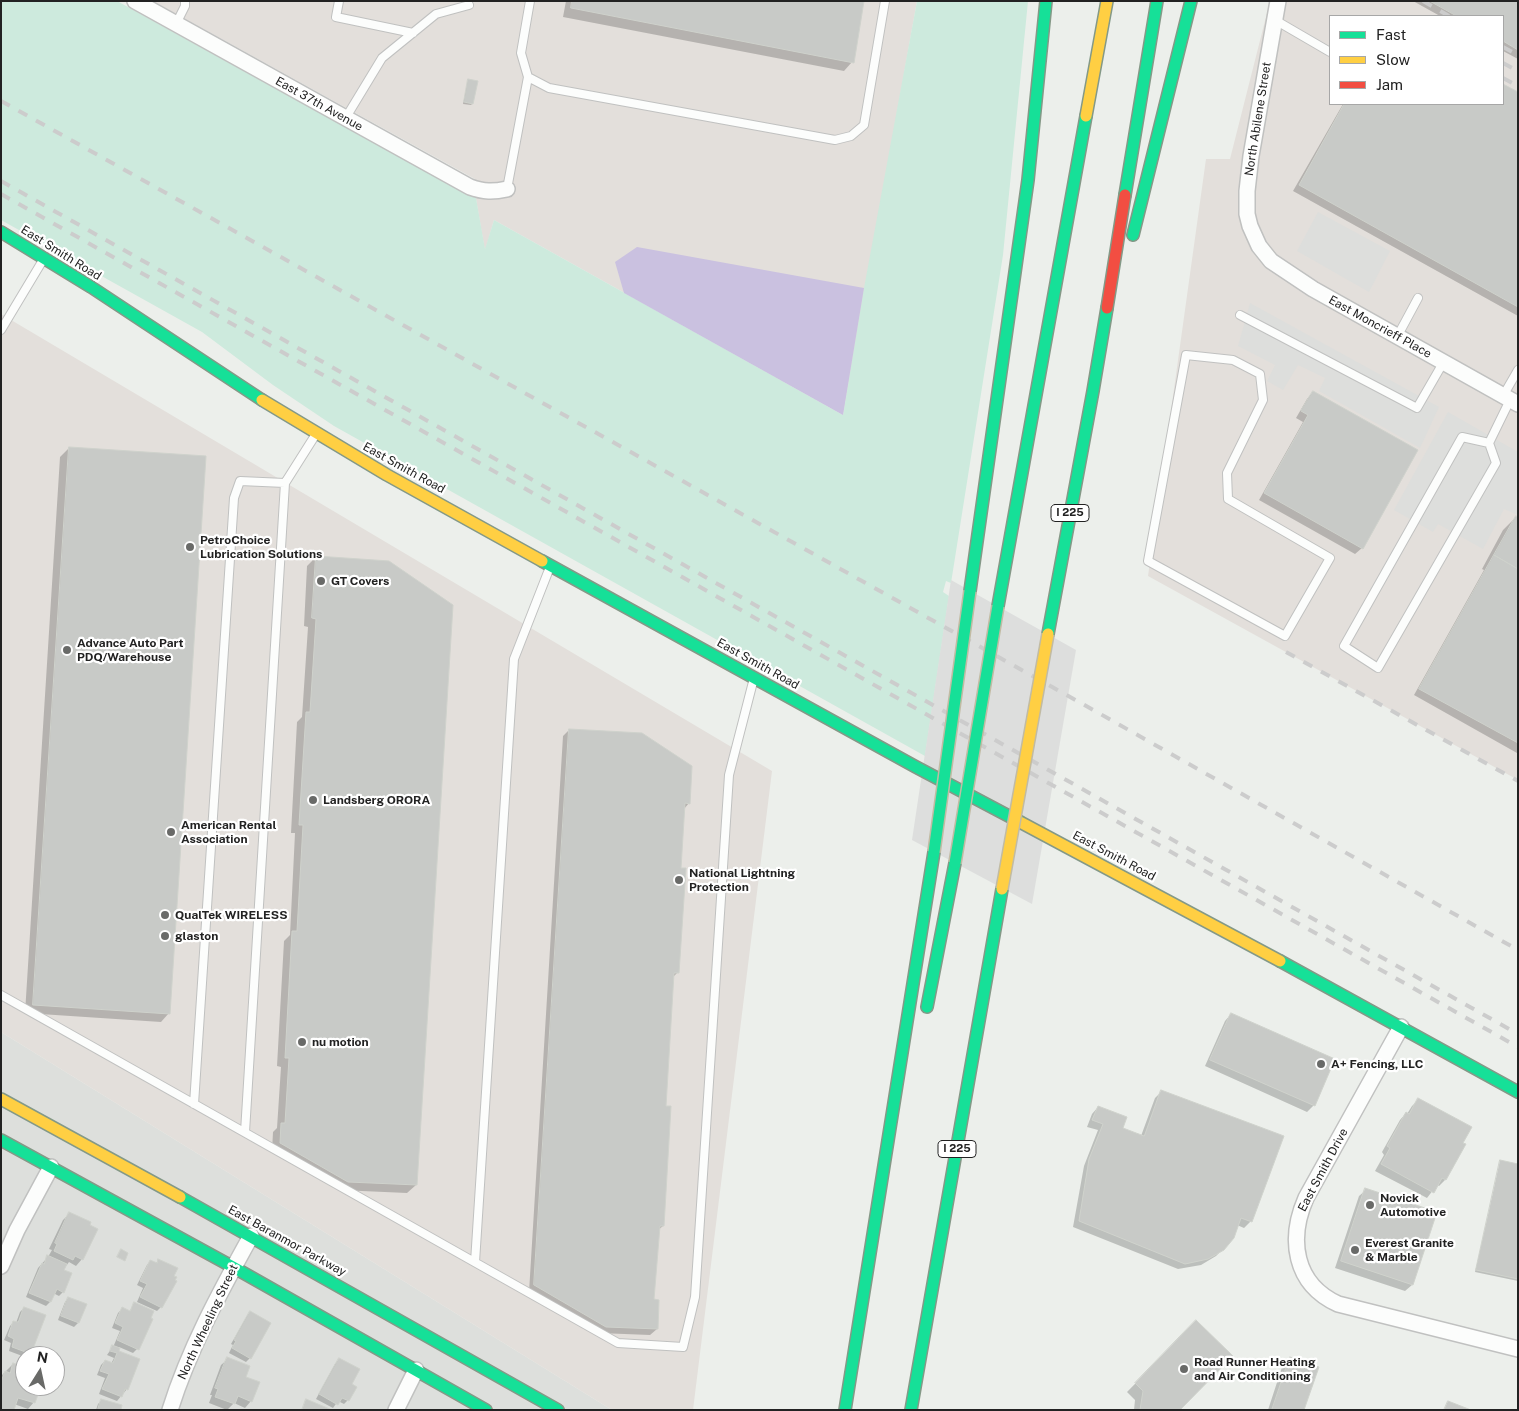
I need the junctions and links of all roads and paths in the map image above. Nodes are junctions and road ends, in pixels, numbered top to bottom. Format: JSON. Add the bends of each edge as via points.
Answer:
{"nodes":[{"id":1,"x":135,"y":1,"type":"edge"},
{"id":2,"x":193,"y":1,"type":"edge"},
{"id":3,"x":339,"y":1,"type":"edge"},
{"id":4,"x":530,"y":1,"type":"edge"},
{"id":5,"x":885,"y":1,"type":"edge"},
{"id":6,"x":1046,"y":1,"type":"edge"},
{"id":7,"x":1107,"y":1,"type":"edge"},
{"id":8,"x":1156,"y":1,"type":"edge"},
{"id":9,"x":1191,"y":1,"type":"edge"},
{"id":10,"x":1278,"y":1,"type":"edge"},
{"id":11,"x":185,"y":3,"type":"edge"},
{"id":12,"x":469,"y":5,"type":"dead end"},
{"id":13,"x":1275,"y":20,"type":"junction"},
{"id":14,"x":176,"y":24,"type":"junction"},
{"id":15,"x":413,"y":33,"type":"junction"},
{"id":16,"x":1329,"y":51,"type":"edge"},
{"id":17,"x":528,"y":77,"type":"junction"},
{"id":18,"x":345,"y":119,"type":"junction"},
{"id":19,"x":507,"y":189,"type":"joint"},
{"id":20,"x":1,"y":232,"type":"edge"},
{"id":21,"x":1254,"y":236,"type":"joint"},
{"id":22,"x":1129,"y":250,"type":"dead end"},
{"id":23,"x":44,"y":258,"type":"junction"},
{"id":24,"x":1124,"y":269,"type":"dead end"},
{"id":25,"x":1418,"y":298,"type":"dead end"},
{"id":26,"x":1240,"y":315,"type":"dead end"},
{"id":27,"x":1,"y":330,"type":"edge"},
{"id":28,"x":1397,"y":337,"type":"junction"},
{"id":29,"x":1186,"y":355,"type":"joint"},
{"id":30,"x":1443,"y":362,"type":"junction"},
{"id":31,"x":1518,"y":370,"type":"edge"},
{"id":32,"x":1093,"y":392,"type":"junction"},
{"id":33,"x":1510,"y":400,"type":"edge"},
{"id":34,"x":316,"y":433,"type":"junction"},
{"id":35,"x":1489,"y":443,"type":"junction"},
{"id":36,"x":285,"y":483,"type":"junction"},
{"id":37,"x":551,"y":565,"type":"junction"},
{"id":38,"x":754,"y":677,"type":"junction"},
{"id":39,"x":1,"y":995,"type":"edge"},
{"id":40,"x":924,"y":1020,"type":"dead end"},
{"id":41,"x":1401,"y":1027,"type":"junction"},
{"id":42,"x":1518,"y":1092,"type":"edge"},
{"id":43,"x":1,"y":1099,"type":"edge"},
{"id":44,"x":194,"y":1104,"type":"junction"},
{"id":45,"x":245,"y":1132,"type":"junction"},
{"id":46,"x":1,"y":1140,"type":"edge"},
{"id":47,"x":899,"y":1146,"type":"dead end"},
{"id":48,"x":51,"y":1167,"type":"junction"},
{"id":49,"x":251,"y":1236,"type":"junction"},
{"id":50,"x":475,"y":1262,"type":"junction"},
{"id":51,"x":1,"y":1266,"type":"edge"},
{"id":52,"x":233,"y":1268,"type":"junction"},
{"id":53,"x":1518,"y":1349,"type":"edge"},
{"id":54,"x":416,"y":1370,"type":"junction"},
{"id":55,"x":170,"y":1410,"type":"edge"},
{"id":56,"x":396,"y":1410,"type":"edge"},
{"id":57,"x":486,"y":1410,"type":"edge"},
{"id":58,"x":558,"y":1410,"type":"edge"},
{"id":59,"x":846,"y":1410,"type":"edge"},
{"id":60,"x":911,"y":1410,"type":"edge"}],
"edges":[{"from":1,"to":14,"type":"street","name":"East 37th Avenue"},
{"from":2,"to":11,"type":"lane"},
{"from":3,"to":15,"type":"lane","via":[[336,17]]},
{"from":4,"to":17,"type":"lane","via":[[521,54]]},
{"from":5,"to":17,"type":"lane","via":[[864,125],[851,136],[835,140],[549,88]]},
{"from":6,"to":59,"type":"main road","bridge":true,"via":[[1028,180],[934,852]]},
{"from":7,"to":40,"type":"main road","bridge":true,"via":[[955,863]]},
{"from":8,"to":32,"type":"main road"},
{"from":9,"to":22,"type":"main road"},
{"from":10,"to":13,"type":"street","name":"North Abilene Street"},
{"from":11,"to":14,"type":"lane"},
{"from":12,"to":15,"type":"lane","via":[[436,14]]},
{"from":13,"to":16,"type":"lane"},
{"from":13,"to":21,"type":"street","name":"North Abilene Street","via":[[1248,176],[1247,214]]},
{"from":14,"to":18,"type":"street","name":"East 37th Avenue"},
{"from":15,"to":18,"type":"lane","via":[[382,58]]},
{"from":17,"to":19,"type":"lane"},
{"from":18,"to":19,"type":"street","name":"East 37th Avenue","via":[[470,187],[492,192]]},
{"from":20,"to":23,"type":"main road","name":"East Smith Road"},
{"from":21,"to":28,"type":"street","name":"East Moncrieff Place","via":[[1267,257],[1283,270]]},
{"from":23,"to":27,"type":"lane"},
{"from":23,"to":34,"type":"main road","name":"East Smith Road"},
{"from":24,"to":32,"type":"main road"},
{"from":25,"to":28,"type":"lane"},
{"from":26,"to":30,"type":"lane","via":[[1417,408]]},
{"from":28,"to":30,"type":"street","name":"East Moncrieff Place"},
{"from":29,"to":29,"type":"lane","via":[[1233,360],[1260,374],[1263,400],[1227,473],[1228,499],[1330,558],[1285,636],[1148,561]]},
{"from":30,"to":33,"type":"street","name":"East Moncrieff Place"},
{"from":31,"to":33,"type":"lane"},
{"from":32,"to":60,"type":"main road","number":"I 225","bridge":true},
{"from":33,"to":35,"type":"lane"},
{"from":34,"to":36,"type":"lane"},
{"from":34,"to":37,"type":"main road","name":"East Smith Road"},
{"from":35,"to":35,"type":"lane","via":[[1462,437],[1344,646],[1378,668],[1496,463]]},
{"from":36,"to":44,"type":"lane","via":[[240,481],[234,498]]},
{"from":36,"to":45,"type":"lane"},
{"from":37,"to":38,"type":"main road","name":"East Smith Road"},
{"from":37,"to":50,"type":"lane","via":[[514,659]]},
{"from":38,"to":41,"type":"main road","name":"East Smith Road"},
{"from":38,"to":50,"type":"lane","via":[[729,775],[695,1297],[683,1347],[618,1343]]},
{"from":39,"to":44,"type":"lane"},
{"from":41,"to":42,"type":"main road","name":"East Smith Road"},
{"from":41,"to":53,"type":"street","name":"East Smith Drive","via":[[1300,1212],[1296,1244],[1302,1271],[1317,1291],[1338,1304]]},
{"from":43,"to":49,"type":"main road","name":"East Baranmor Parkway"},
{"from":44,"to":45,"type":"lane"},
{"from":45,"to":50,"type":"lane"},
{"from":46,"to":48,"type":"main road"},
{"from":47,"to":59,"type":"main road"},
{"from":48,"to":51,"type":"street"},
{"from":48,"to":52,"type":"main road"},
{"from":49,"to":52,"type":"street","name":"North Wheeling Street"},
{"from":49,"to":58,"type":"main road","name":"East Baranmor Parkway"},
{"from":52,"to":54,"type":"main road"},
{"from":52,"to":55,"type":"street","name":"North Wheeling Street","via":[[182,1376]]},
{"from":54,"to":56,"type":"street"},
{"from":54,"to":57,"type":"main road"}]}
